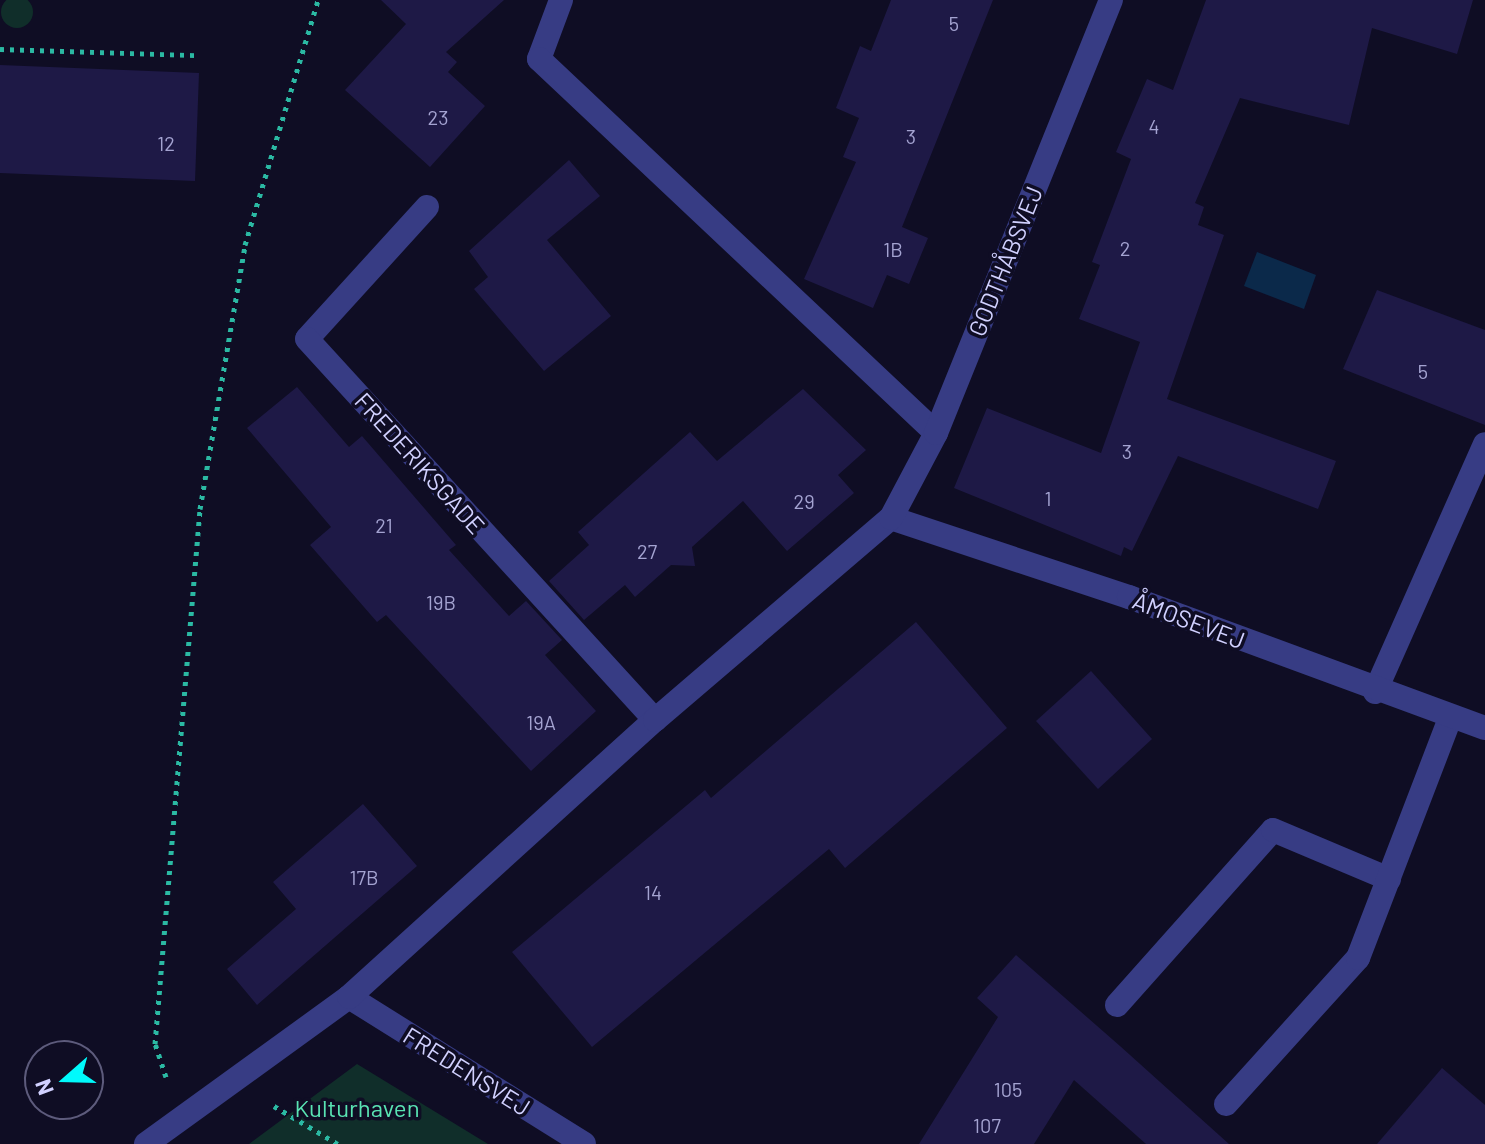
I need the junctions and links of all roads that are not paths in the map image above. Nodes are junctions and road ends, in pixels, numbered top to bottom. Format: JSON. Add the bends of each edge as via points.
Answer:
{"nodes":[{"id":1,"x":561,"y":0,"type":"edge"},
{"id":2,"x":1111,"y":0,"type":"edge"},
{"id":3,"x":427,"y":207,"type":"dead end"},
{"id":4,"x":936,"y":433,"type":"junction"},
{"id":5,"x":1485,"y":444,"type":"edge"},
{"id":6,"x":891,"y":518,"type":"junction"},
{"id":7,"x":1375,"y":692,"type":"junction"},
{"id":8,"x":1450,"y":718,"type":"junction"},
{"id":9,"x":655,"y":720,"type":"junction"},
{"id":10,"x":1485,"y":728,"type":"edge"},
{"id":11,"x":1389,"y":879,"type":"junction"},
{"id":12,"x":349,"y":997,"type":"junction"},
{"id":13,"x":1117,"y":1005,"type":"dead end"},
{"id":14,"x":1226,"y":1104,"type":"dead end"},
{"id":15,"x":146,"y":1144,"type":"edge"},
{"id":16,"x":584,"y":1144,"type":"edge"}],
"edges":[{"from":1,"to":4,"type":"street","via":[[539,59]]},
{"from":2,"to":4,"type":"street","name":"GODTHÅBSVEJ"},
{"from":3,"to":9,"type":"street","name":"FREDERIKSGADE","via":[[307,339]]},
{"from":4,"to":6,"type":"street","name":"GODTHÅBSVEJ"},
{"from":5,"to":7,"type":"street"},
{"from":6,"to":7,"type":"street","name":"ÅMOSEVEJ","via":[[1129,597]]},
{"from":6,"to":9,"type":"street"},
{"from":7,"to":8,"type":"street","name":"ÅMOSEVEJ"},
{"from":8,"to":10,"type":"street","name":"ÅMOSEVEJ"},
{"from":8,"to":11,"type":"street"},
{"from":9,"to":12,"type":"street"},
{"from":11,"to":13,"type":"street","via":[[1273,830]]},
{"from":11,"to":14,"type":"street","via":[[1358,958]]},
{"from":12,"to":15,"type":"street"},
{"from":12,"to":16,"type":"street","name":"FREDENSVEJ"}]}
